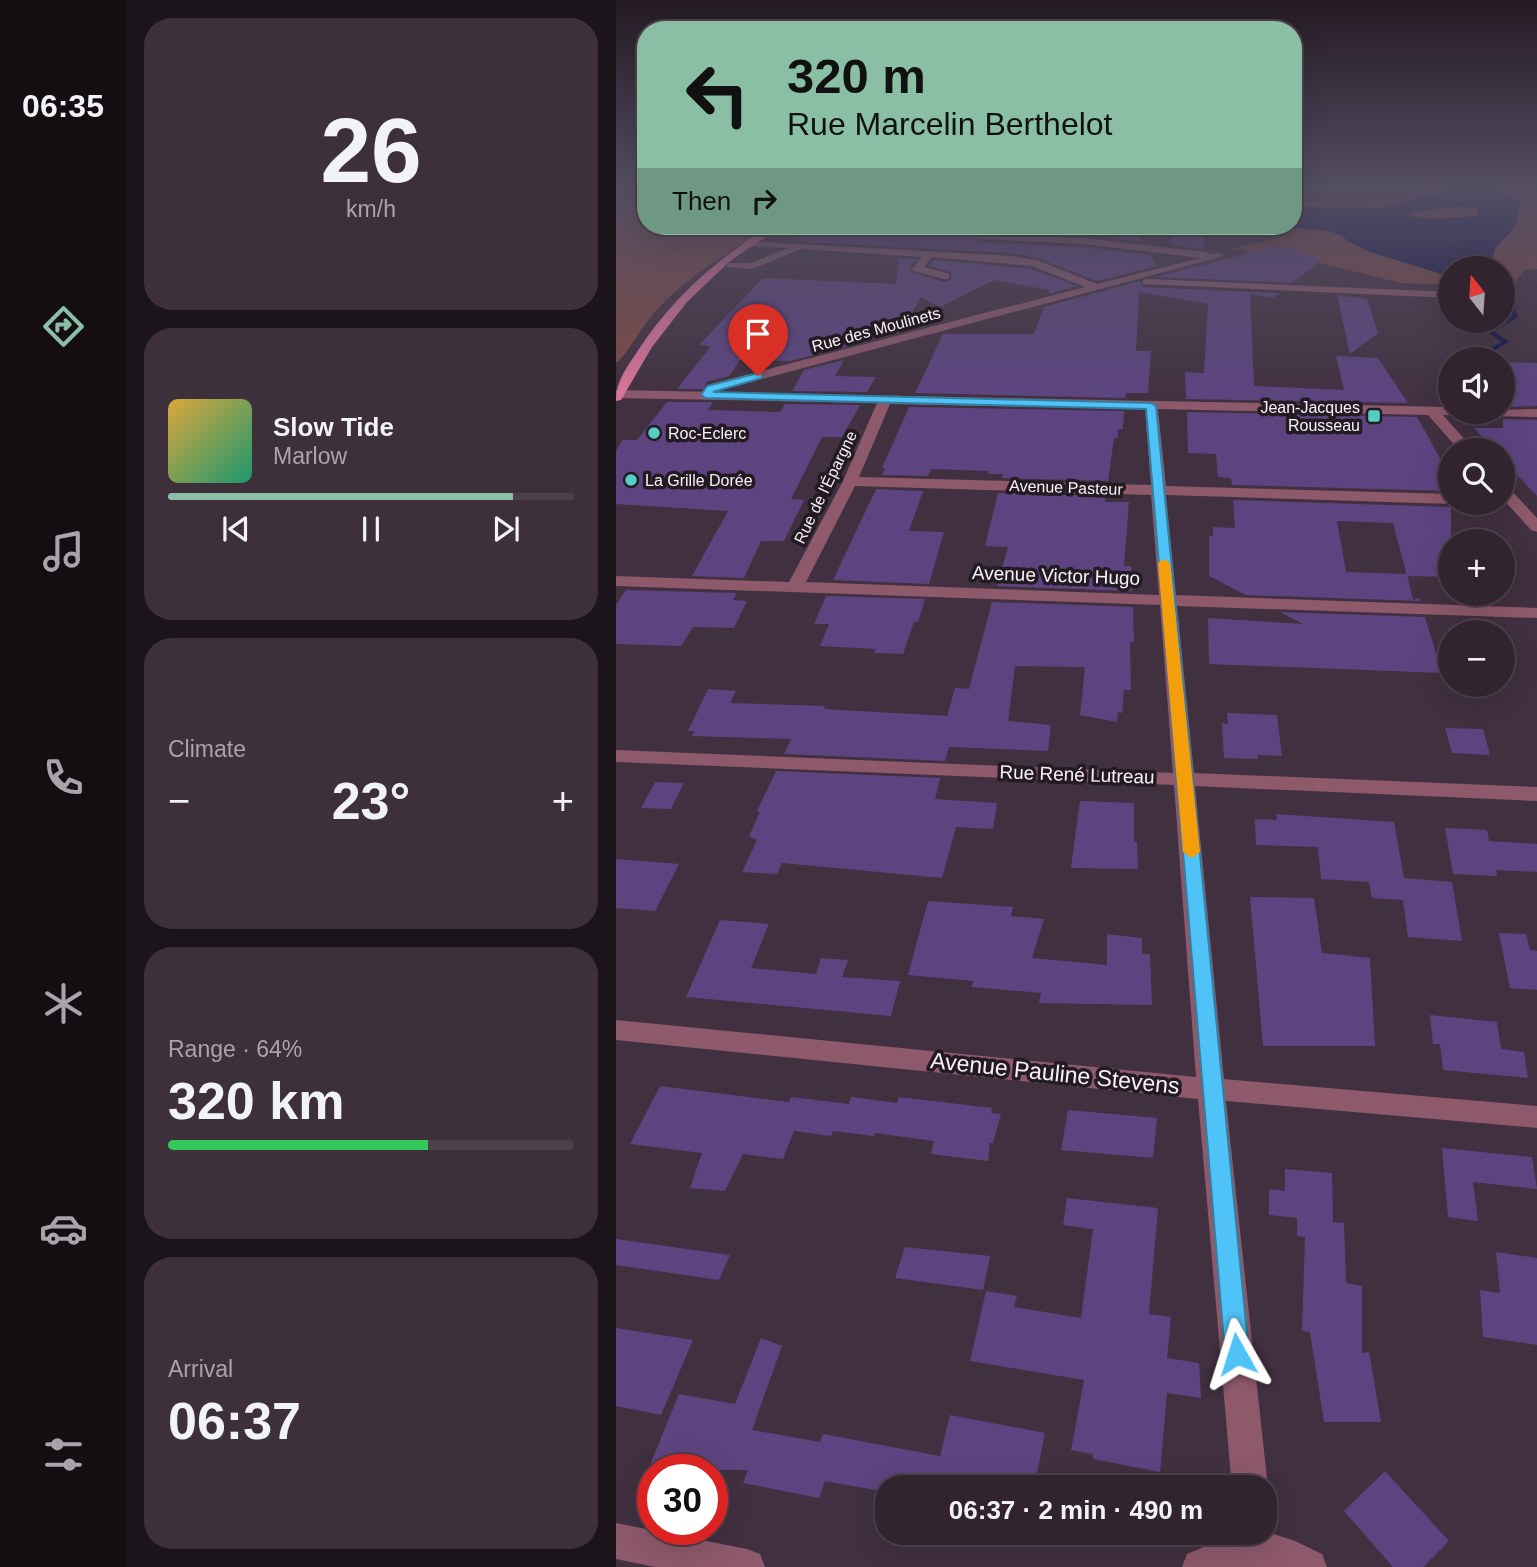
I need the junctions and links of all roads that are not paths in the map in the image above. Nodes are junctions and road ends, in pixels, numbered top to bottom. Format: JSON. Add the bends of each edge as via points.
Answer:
{"nodes":[{"id":1,"x":724,"y":261,"type":"edge"},
{"id":2,"x":737,"y":261,"type":"edge"},
{"id":3,"x":764,"y":261,"type":"edge"},
{"id":4,"x":923,"y":261,"type":"edge"},
{"id":5,"x":1021,"y":261,"type":"edge"},
{"id":6,"x":1200,"y":261,"type":"edge"},
{"id":7,"x":731,"y":265,"type":"junction"},
{"id":8,"x":945,"y":276,"type":"dead end"},
{"id":9,"x":703,"y":281,"type":"junction"},
{"id":10,"x":1127,"y":281,"type":"junction"},
{"id":11,"x":1096,"y":288,"type":"junction"},
{"id":12,"x":1438,"y":294,"type":"edge"},
{"id":13,"x":617,"y":395,"type":"edge"},
{"id":14,"x":706,"y":395,"type":"junction"},
{"id":15,"x":885,"y":401,"type":"junction"},
{"id":16,"x":1151,"y":406,"type":"junction"},
{"id":17,"x":1434,"y":413,"type":"junction"},
{"id":18,"x":1537,"y":414,"type":"edge"},
{"id":19,"x":1456,"y":438,"type":"edge"},
{"id":20,"x":850,"y":481,"type":"junction"},
{"id":21,"x":1158,"y":490,"type":"junction"},
{"id":22,"x":1438,"y":499,"type":"edge"},
{"id":23,"x":1515,"y":505,"type":"edge"},
{"id":24,"x":1537,"y":527,"type":"edge"},
{"id":25,"x":616,"y":581,"type":"edge"},
{"id":26,"x":795,"y":587,"type":"junction"},
{"id":27,"x":1168,"y":600,"type":"junction"},
{"id":28,"x":1537,"y":613,"type":"edge"},
{"id":29,"x":616,"y":756,"type":"edge"},
{"id":30,"x":1185,"y":778,"type":"junction"},
{"id":31,"x":1537,"y":794,"type":"edge"},
{"id":32,"x":616,"y":1030,"type":"edge"},
{"id":33,"x":1211,"y":1088,"type":"junction"},
{"id":34,"x":1537,"y":1117,"type":"edge"},
{"id":35,"x":1249,"y":1475,"type":"edge"},
{"id":36,"x":616,"y":1541,"type":"edge"},
{"id":37,"x":1245,"y":1545,"type":"edge"},
{"id":38,"x":1264,"y":1545,"type":"edge"},
{"id":39,"x":747,"y":1567,"type":"edge"},
{"id":40,"x":1200,"y":1567,"type":"edge"},
{"id":41,"x":1309,"y":1567,"type":"edge"}],
"edges":[{"from":1,"to":9,"type":"main road"},
{"from":2,"to":7,"type":"main road"},
{"from":3,"to":7,"type":"street"},
{"from":4,"to":8,"type":"street","via":[[917,269]]},
{"from":5,"to":11,"type":"street"},
{"from":6,"to":10,"type":"street","name":"Rue des Moulinets"},
{"from":7,"to":9,"type":"main road"},
{"from":9,"to":13,"type":"main road","via":[[669,314]]},
{"from":10,"to":11,"type":"street","name":"Rue des Moulinets"},
{"from":10,"to":12,"type":"street"},
{"from":11,"to":14,"type":"street","name":"Rue des Moulinets","via":[[711,388]]},
{"from":13,"to":14,"type":"street"},
{"from":14,"to":15,"type":"street"},
{"from":15,"to":16,"type":"street"},
{"from":15,"to":20,"type":"street","name":"Rue de l'Épargne"},
{"from":16,"to":17,"type":"street"},
{"from":16,"to":21,"type":"street"},
{"from":17,"to":18,"type":"street"},
{"from":17,"to":19,"type":"street"},
{"from":20,"to":21,"type":"street","name":"Avenue Pasteur"},
{"from":20,"to":26,"type":"street","name":"Rue de l'Épargne"},
{"from":21,"to":22,"type":"street","name":"Avenue Pasteur"},
{"from":21,"to":27,"type":"street"},
{"from":23,"to":24,"type":"street"},
{"from":25,"to":26,"type":"street","name":"Avenue Victor Hugo"},
{"from":26,"to":27,"type":"street","name":"Avenue Victor Hugo"},
{"from":27,"to":28,"type":"street","name":"Avenue Victor Hugo"},
{"from":27,"to":30,"type":"street"},
{"from":29,"to":30,"type":"street","name":"Rue René Lutreau"},
{"from":30,"to":31,"type":"street","name":"Rue René Lutreau"},
{"from":30,"to":33,"type":"street"},
{"from":32,"to":33,"type":"street","name":"Avenue Pauline Stevens"},
{"from":33,"to":34,"type":"street","name":"Avenue Pauline Stevens"},
{"from":33,"to":35,"type":"street"},
{"from":36,"to":39,"type":"street"},
{"from":37,"to":40,"type":"street"},
{"from":38,"to":41,"type":"street"}]}
